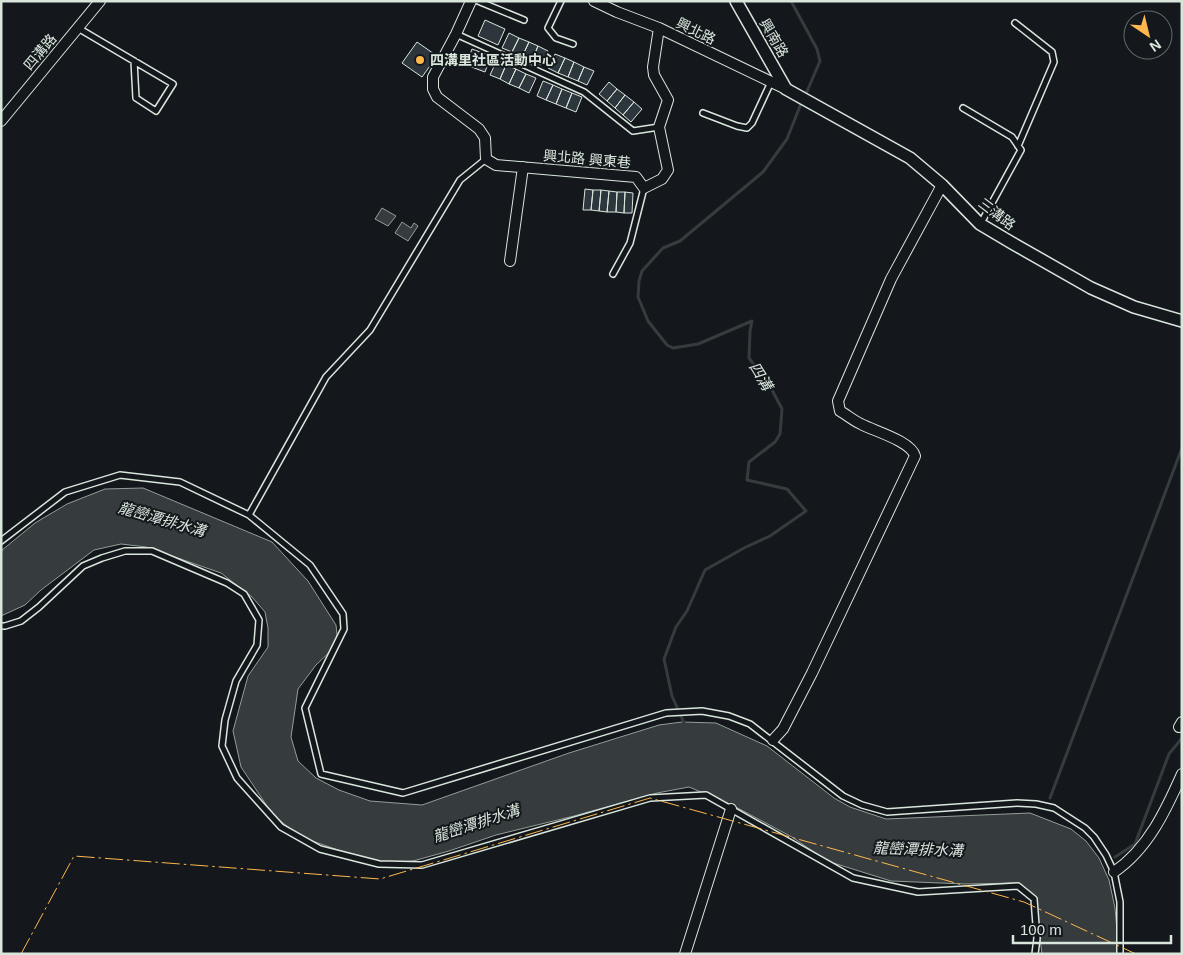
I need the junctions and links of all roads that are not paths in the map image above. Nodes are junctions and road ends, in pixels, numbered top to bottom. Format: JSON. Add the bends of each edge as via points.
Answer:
{"nodes":[{"id":1,"x":100,"y":1,"type":"edge"},
{"id":2,"x":471,"y":1,"type":"edge"},
{"id":3,"x":478,"y":1,"type":"edge"},
{"id":4,"x":561,"y":1,"type":"edge"},
{"id":5,"x":594,"y":1,"type":"edge"},
{"id":6,"x":736,"y":1,"type":"edge"},
{"id":7,"x":524,"y":20,"type":"dead end"},
{"id":8,"x":1015,"y":23,"type":"dead end"},
{"id":9,"x":78,"y":28,"type":"junction"},
{"id":10,"x":659,"y":28,"type":"junction"},
{"id":11,"x":456,"y":34,"type":"junction"},
{"id":12,"x":573,"y":44,"type":"dead end"},
{"id":13,"x":134,"y":61,"type":"junction"},
{"id":14,"x":771,"y":82,"type":"junction"},
{"id":15,"x":791,"y":91,"type":"junction"},
{"id":16,"x":963,"y":108,"type":"dead end"},
{"id":17,"x":703,"y":113,"type":"dead end"},
{"id":18,"x":1,"y":121,"type":"edge"},
{"id":19,"x":659,"y":127,"type":"junction"},
{"id":20,"x":1018,"y":146,"type":"junction"},
{"id":21,"x":486,"y":159,"type":"junction"},
{"id":22,"x":523,"y":167,"type":"junction"},
{"id":23,"x":942,"y":185,"type":"junction"},
{"id":24,"x":644,"y":188,"type":"junction"},
{"id":25,"x":980,"y":224,"type":"junction"},
{"id":26,"x":510,"y":262,"type":"dead end"},
{"id":27,"x":613,"y":274,"type":"dead end"},
{"id":28,"x":1182,"y":321,"type":"edge"},
{"id":29,"x":249,"y":515,"type":"junction"},
{"id":30,"x":1,"y":541,"type":"edge"},
{"id":31,"x":1,"y":626,"type":"edge"},
{"id":32,"x":773,"y":740,"type":"junction"},
{"id":33,"x":1182,"y":774,"type":"edge"},
{"id":34,"x":731,"y":809,"type":"junction"},
{"id":35,"x":1114,"y":872,"type":"junction"},
{"id":36,"x":685,"y":954,"type":"edge"},
{"id":37,"x":1035,"y":954,"type":"edge"},
{"id":38,"x":1120,"y":954,"type":"edge"}],
"edges":[{"from":1,"to":9,"type":"street","name":"四溝路"},
{"from":2,"to":11,"type":"street"},
{"from":3,"to":7,"type":"lane"},
{"from":4,"to":12,"type":"lane","via":[[548,28],[556,38]]},
{"from":5,"to":10,"type":"street","name":"興北路"},
{"from":6,"to":15,"type":"street","name":"興南路"},
{"from":8,"to":20,"type":"lane","via":[[1052,52],[1054,62]]},
{"from":9,"to":13,"type":"lane"},
{"from":9,"to":18,"type":"street","name":"四溝路"},
{"from":10,"to":14,"type":"street","name":"興北路"},
{"from":10,"to":19,"type":"street","via":[[654,76],[668,100]]},
{"from":11,"to":19,"type":"lane","via":[[584,92],[633,131]]},
{"from":11,"to":21,"type":"street","via":[[433,77],[433,89],[437,97],[479,129],[485,138]]},
{"from":13,"to":13,"type":"lane","via":[[173,84],[156,111],[136,98]]},
{"from":14,"to":15,"type":"street","name":"興北路"},
{"from":14,"to":17,"type":"lane","via":[[752,123],[746,128]]},
{"from":15,"to":23,"type":"street","name":"三溝路","via":[[910,158]]},
{"from":16,"to":20,"type":"lane","via":[[1012,137]]},
{"from":19,"to":24,"type":"street","via":[[668,170],[662,179]]},
{"from":20,"to":25,"type":"lane","via":[[1020,150]]},
{"from":21,"to":22,"type":"street","name":"興北路 興東巷","via":[[496,165]]},
{"from":21,"to":29,"type":"lane","via":[[460,180],[370,330],[326,377]]},
{"from":22,"to":24,"type":"street","name":"興北路 興東巷","via":[[636,177]]},
{"from":22,"to":26,"type":"street","name":"興北路 興東巷"},
{"from":23,"to":25,"type":"street","name":"三溝路"},
{"from":23,"to":32,"type":"street","via":[[891,279],[838,401],[840,411],[906,446],[914,456],[808,681],[784,729]]},
{"from":24,"to":27,"type":"lane","via":[[630,243]]},
{"from":25,"to":28,"type":"street","name":"三溝路","via":[[1091,288],[1134,307]]},
{"from":29,"to":30,"type":"lane","via":[[180,482],[120,475],[65,492]]},
{"from":29,"to":32,"type":"lane","via":[[310,565],[342,614],[344,629],[305,708],[321,774],[403,793],[666,712],[702,711],[729,716],[750,724]]},
{"from":31,"to":34,"type":"lane","via":[[21,621],[83,566],[125,551],[152,550],[227,583],[244,594],[259,620],[257,645],[236,681],[225,720],[222,746],[237,778],[281,827],[320,849],[379,864],[422,865],[650,798],[706,795]]},
{"from":32,"to":35,"type":"lane","via":[[843,796],[887,812],[1017,802],[1054,808],[1094,837]]},
{"from":33,"to":35,"type":"street","via":[[1169,803],[1142,847]]},
{"from":34,"to":36,"type":"street"},
{"from":34,"to":37,"type":"lane","via":[[853,878],[918,892],[1018,886],[1034,899]]},
{"from":35,"to":38,"type":"lane","via":[[1120,902]]}]}
